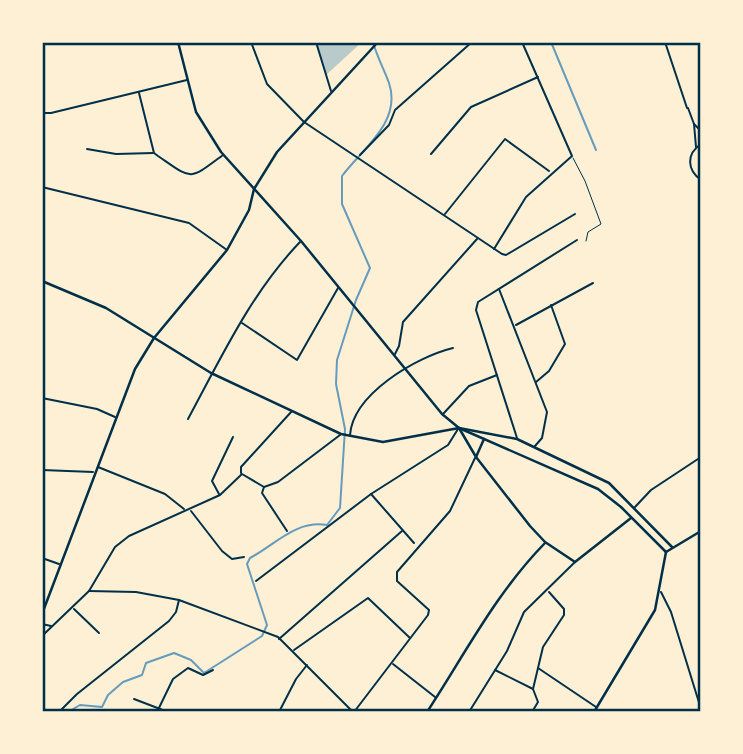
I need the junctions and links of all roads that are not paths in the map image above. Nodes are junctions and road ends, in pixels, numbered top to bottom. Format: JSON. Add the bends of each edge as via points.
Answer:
{"nodes":[{"id":1,"x":178,"y":42,"type":"edge"},
{"id":2,"x":251,"y":42,"type":"edge"},
{"id":3,"x":316,"y":42,"type":"edge"},
{"id":4,"x":378,"y":42,"type":"edge"},
{"id":5,"x":472,"y":42,"type":"edge"},
{"id":6,"x":523,"y":42,"type":"edge"},
{"id":7,"x":665,"y":42,"type":"edge"},
{"id":8,"x":539,"y":77,"type":"junction"},
{"id":9,"x":188,"y":79,"type":"junction"},
{"id":10,"x":138,"y":92,"type":"junction"},
{"id":11,"x":331,"y":92,"type":"junction"},
{"id":12,"x":42,"y":113,"type":"edge"},
{"id":13,"x":304,"y":122,"type":"junction"},
{"id":14,"x":694,"y":124,"type":"junction"},
{"id":15,"x":701,"y":131,"type":"edge"},
{"id":16,"x":701,"y":144,"type":"edge"},
{"id":17,"x":696,"y":148,"type":"junction"},
{"id":18,"x":88,"y":149,"type":"dead end"},
{"id":19,"x":154,"y":153,"type":"junction"},
{"id":20,"x":430,"y":154,"type":"dead end"},
{"id":21,"x":224,"y":155,"type":"junction"},
{"id":22,"x":359,"y":156,"type":"junction"},
{"id":23,"x":572,"y":156,"type":"junction"},
{"id":24,"x":550,"y":172,"type":"junction"},
{"id":25,"x":701,"y":180,"type":"edge"},
{"id":26,"x":42,"y":187,"type":"edge"},
{"id":27,"x":254,"y":189,"type":"junction"},
{"id":28,"x":445,"y":214,"type":"junction"},
{"id":29,"x":575,"y":214,"type":"dead end"},
{"id":30,"x":478,"y":237,"type":"junction"},
{"id":31,"x":577,"y":240,"type":"dead end"},
{"id":32,"x":301,"y":241,"type":"junction"},
{"id":33,"x":586,"y":241,"type":"dead end"},
{"id":34,"x":494,"y":249,"type":"junction"},
{"id":35,"x":227,"y":250,"type":"junction"},
{"id":36,"x":42,"y":281,"type":"edge"},
{"id":37,"x":593,"y":284,"type":"dead end"},
{"id":38,"x":338,"y":288,"type":"junction"},
{"id":39,"x":499,"y":289,"type":"junction"},
{"id":40,"x":551,"y":305,"type":"junction"},
{"id":41,"x":241,"y":322,"type":"junction"},
{"id":42,"x":515,"y":326,"type":"junction"},
{"id":43,"x":154,"y":338,"type":"junction"},
{"id":44,"x":453,"y":348,"type":"dead end"},
{"id":45,"x":394,"y":355,"type":"junction"},
{"id":46,"x":406,"y":369,"type":"junction"},
{"id":47,"x":211,"y":373,"type":"junction"},
{"id":48,"x":497,"y":375,"type":"junction"},
{"id":49,"x":535,"y":382,"type":"junction"},
{"id":50,"x":42,"y":398,"type":"edge"},
{"id":51,"x":292,"y":411,"type":"junction"},
{"id":52,"x":442,"y":414,"type":"junction"},
{"id":53,"x":116,"y":417,"type":"junction"},
{"id":54,"x":188,"y":419,"type":"dead end"},
{"id":55,"x":459,"y":428,"type":"junction"},
{"id":56,"x":341,"y":434,"type":"junction"},
{"id":57,"x":350,"y":436,"type":"junction"},
{"id":58,"x":233,"y":437,"type":"dead end"},
{"id":59,"x":484,"y":439,"type":"junction"},
{"id":60,"x":517,"y":439,"type":"junction"},
{"id":61,"x":535,"y":447,"type":"junction"},
{"id":62,"x":476,"y":457,"type":"junction"},
{"id":63,"x":701,"y":457,"type":"edge"},
{"id":64,"x":97,"y":467,"type":"junction"},
{"id":65,"x":580,"y":467,"type":"junction"},
{"id":66,"x":42,"y":470,"type":"edge"},
{"id":67,"x":95,"y":472,"type":"junction"},
{"id":68,"x":242,"y":474,"type":"junction"},
{"id":69,"x":575,"y":477,"type":"junction"},
{"id":70,"x":264,"y":487,"type":"junction"},
{"id":71,"x":371,"y":494,"type":"junction"},
{"id":72,"x":220,"y":495,"type":"junction"},
{"id":73,"x":635,"y":507,"type":"junction"},
{"id":74,"x":185,"y":509,"type":"junction"},
{"id":75,"x":190,"y":510,"type":"junction"},
{"id":76,"x":632,"y":517,"type":"junction"},
{"id":77,"x":287,"y":531,"type":"dead end"},
{"id":78,"x":402,"y":531,"type":"junction"},
{"id":79,"x":701,"y":531,"type":"edge"},
{"id":80,"x":545,"y":542,"type":"junction"},
{"id":81,"x":414,"y":544,"type":"dead end"},
{"id":82,"x":672,"y":547,"type":"junction"},
{"id":83,"x":666,"y":552,"type":"junction"},
{"id":84,"x":42,"y":558,"type":"edge"},
{"id":85,"x":244,"y":558,"type":"dead end"},
{"id":86,"x":575,"y":562,"type":"junction"},
{"id":87,"x":60,"y":564,"type":"junction"},
{"id":88,"x":256,"y":581,"type":"dead end"},
{"id":89,"x":89,"y":591,"type":"junction"},
{"id":90,"x":549,"y":591,"type":"junction"},
{"id":91,"x":661,"y":592,"type":"junction"},
{"id":92,"x":178,"y":600,"type":"junction"},
{"id":93,"x":73,"y":608,"type":"junction"},
{"id":94,"x":42,"y":614,"type":"edge"},
{"id":95,"x":42,"y":624,"type":"edge"},
{"id":96,"x":52,"y":626,"type":"junction"},
{"id":97,"x":99,"y":634,"type":"dead end"},
{"id":98,"x":42,"y":636,"type":"edge"},
{"id":99,"x":410,"y":638,"type":"junction"},
{"id":100,"x":279,"y":639,"type":"junction"},
{"id":101,"x":293,"y":651,"type":"junction"},
{"id":102,"x":392,"y":663,"type":"junction"},
{"id":103,"x":307,"y":664,"type":"junction"},
{"id":104,"x":538,"y":668,"type":"junction"},
{"id":105,"x":494,"y":669,"type":"junction"},
{"id":106,"x":213,"y":670,"type":"dead end"},
{"id":107,"x":533,"y":689,"type":"junction"},
{"id":108,"x":436,"y":698,"type":"junction"},
{"id":109,"x":134,"y":699,"type":"dead end"},
{"id":110,"x":597,"y":708,"type":"junction"},
{"id":111,"x":701,"y":709,"type":"edge"},
{"id":112,"x":157,"y":710,"type":"edge"},
{"id":113,"x":60,"y":712,"type":"edge"},
{"id":114,"x":169,"y":712,"type":"edge"},
{"id":115,"x":279,"y":712,"type":"edge"},
{"id":116,"x":354,"y":712,"type":"edge"},
{"id":117,"x":427,"y":712,"type":"edge"},
{"id":118,"x":469,"y":712,"type":"edge"},
{"id":119,"x":532,"y":712,"type":"edge"},
{"id":120,"x":594,"y":712,"type":"edge"}],
"edges":[{"from":1,"to":9,"type":"main road"},
{"from":2,"to":13,"type":"street","via":[[267,84]]},
{"from":3,"to":11,"type":"street"},
{"from":4,"to":11,"type":"main road"},
{"from":5,"to":22,"type":"street","via":[[395,110],[389,124]]},
{"from":6,"to":8,"type":"street"},
{"from":7,"to":14,"type":"street"},
{"from":8,"to":20,"type":"street","via":[[471,107]]},
{"from":8,"to":23,"type":"street"},
{"from":9,"to":10,"type":"street"},
{"from":9,"to":21,"type":"main road","via":[[202,123]]},
{"from":10,"to":12,"type":"street"},
{"from":10,"to":19,"type":"street"},
{"from":11,"to":13,"type":"main road"},
{"from":13,"to":22,"type":"street"},
{"from":13,"to":27,"type":"main road","via":[[277,152]]},
{"from":14,"to":15,"type":"street"},
{"from":14,"to":17,"type":"street"},
{"from":16,"to":17,"type":"street"},
{"from":17,"to":25,"type":"street","via":[[690,164]]},
{"from":18,"to":19,"type":"street"},
{"from":19,"to":21,"type":"street","via":[[195,176]]},
{"from":21,"to":27,"type":"main road"},
{"from":22,"to":28,"type":"street"},
{"from":23,"to":24,"type":"street"},
{"from":23,"to":33,"type":"lane","via":[[601,224],[588,232]]},
{"from":24,"to":28,"type":"street","via":[[505,139]]},
{"from":24,"to":34,"type":"street","via":[[526,197]]},
{"from":26,"to":35,"type":"street","via":[[189,223]]},
{"from":27,"to":32,"type":"main road"},
{"from":27,"to":35,"type":"main road","via":[[249,210]]},
{"from":28,"to":30,"type":"street"},
{"from":29,"to":34,"type":"street","via":[[506,255]]},
{"from":30,"to":34,"type":"street"},
{"from":30,"to":45,"type":"street","via":[[403,322]]},
{"from":31,"to":39,"type":"street"},
{"from":32,"to":38,"type":"main road"},
{"from":32,"to":41,"type":"street","via":[[280,263]]},
{"from":35,"to":43,"type":"main road"},
{"from":36,"to":43,"type":"main road","via":[[106,308]]},
{"from":37,"to":40,"type":"street"},
{"from":38,"to":41,"type":"street","via":[[297,360]]},
{"from":38,"to":45,"type":"main road"},
{"from":39,"to":42,"type":"street"},
{"from":39,"to":48,"type":"street","via":[[478,302],[476,310]]},
{"from":40,"to":42,"type":"street"},
{"from":40,"to":49,"type":"street","via":[[565,344],[549,371]]},
{"from":41,"to":47,"type":"street"},
{"from":42,"to":49,"type":"street"},
{"from":43,"to":47,"type":"main road"},
{"from":43,"to":53,"type":"main road","via":[[135,369]]},
{"from":44,"to":46,"type":"street","via":[[429,354]]},
{"from":45,"to":46,"type":"main road"},
{"from":46,"to":52,"type":"main road"},
{"from":46,"to":57,"type":"street","via":[[356,412]]},
{"from":47,"to":51,"type":"main road"},
{"from":47,"to":54,"type":"street"},
{"from":48,"to":52,"type":"street","via":[[469,386]]},
{"from":48,"to":60,"type":"street"},
{"from":49,"to":61,"type":"street","via":[[547,421]]},
{"from":50,"to":53,"type":"street","via":[[97,408]]},
{"from":51,"to":56,"type":"main road"},
{"from":51,"to":68,"type":"street","via":[[241,467]]},
{"from":52,"to":55,"type":"main road"},
{"from":53,"to":64,"type":"main road"},
{"from":55,"to":57,"type":"main road","via":[[383,442]]},
{"from":55,"to":59,"type":"main road"},
{"from":55,"to":60,"type":"main road"},
{"from":55,"to":62,"type":"main road"},
{"from":55,"to":71,"type":"street","via":[[448,445]]},
{"from":56,"to":57,"type":"main road"},
{"from":56,"to":70,"type":"street","via":[[278,482]]},
{"from":58,"to":72,"type":"street","via":[[212,481]]},
{"from":59,"to":62,"type":"main road"},
{"from":59,"to":69,"type":"main road"},
{"from":60,"to":61,"type":"main road"},
{"from":61,"to":65,"type":"main road"},
{"from":62,"to":80,"type":"main road"},
{"from":62,"to":99,"type":"street","via":[[450,510],[397,572],[397,581],[429,612]]},
{"from":63,"to":73,"type":"street","via":[[651,490]]},
{"from":64,"to":67,"type":"main road"},
{"from":64,"to":74,"type":"street","via":[[165,494]]},
{"from":65,"to":69,"type":"main road"},
{"from":65,"to":73,"type":"main road","via":[[608,483]]},
{"from":66,"to":67,"type":"street"},
{"from":67,"to":87,"type":"main road"},
{"from":68,"to":70,"type":"street"},
{"from":68,"to":72,"type":"street"},
{"from":69,"to":76,"type":"main road"},
{"from":70,"to":77,"type":"street","via":[[262,493]]},
{"from":71,"to":78,"type":"street"},
{"from":71,"to":88,"type":"street"},
{"from":72,"to":75,"type":"street"},
{"from":73,"to":82,"type":"main road"},
{"from":74,"to":75,"type":"street"},
{"from":74,"to":89,"type":"street","via":[[115,547]]},
{"from":75,"to":85,"type":"street","via":[[222,551],[232,559]]},
{"from":76,"to":83,"type":"main road"},
{"from":76,"to":86,"type":"main road"},
{"from":78,"to":81,"type":"street"},
{"from":78,"to":100,"type":"street"},
{"from":79,"to":82,"type":"main road"},
{"from":80,"to":86,"type":"main road"},
{"from":80,"to":108,"type":"main road","via":[[480,624]]},
{"from":82,"to":83,"type":"main road"},
{"from":83,"to":91,"type":"main road"},
{"from":84,"to":87,"type":"street"},
{"from":86,"to":90,"type":"street"},
{"from":87,"to":94,"type":"main road"},
{"from":89,"to":92,"type":"street","via":[[136,592]]},
{"from":89,"to":93,"type":"street"},
{"from":90,"to":104,"type":"street","via":[[564,615],[543,648]]},
{"from":90,"to":105,"type":"street","via":[[524,612],[507,652]]},
{"from":91,"to":110,"type":"main road","via":[[639,640]]},
{"from":91,"to":111,"type":"street"},
{"from":92,"to":100,"type":"street"},
{"from":92,"to":113,"type":"street","via":[[169,621],[76,694]]},
{"from":93,"to":96,"type":"street"},
{"from":93,"to":97,"type":"street"},
{"from":95,"to":96,"type":"street"},
{"from":96,"to":98,"type":"street"},
{"from":99,"to":101,"type":"street","via":[[368,598]]},
{"from":99,"to":102,"type":"street"},
{"from":100,"to":101,"type":"street"},
{"from":101,"to":103,"type":"street"},
{"from":102,"to":108,"type":"street"},
{"from":102,"to":116,"type":"street"},
{"from":103,"to":115,"type":"street"},
{"from":103,"to":116,"type":"street"},
{"from":104,"to":107,"type":"street"},
{"from":104,"to":110,"type":"street"},
{"from":105,"to":107,"type":"street"},
{"from":105,"to":118,"type":"street"},
{"from":106,"to":112,"type":"street","via":[[203,675],[188,668],[173,679]]},
{"from":107,"to":119,"type":"street","via":[[538,702]]},
{"from":108,"to":117,"type":"main road"},
{"from":109,"to":112,"type":"street"},
{"from":110,"to":120,"type":"main road"},
{"from":112,"to":114,"type":"street"}]}
